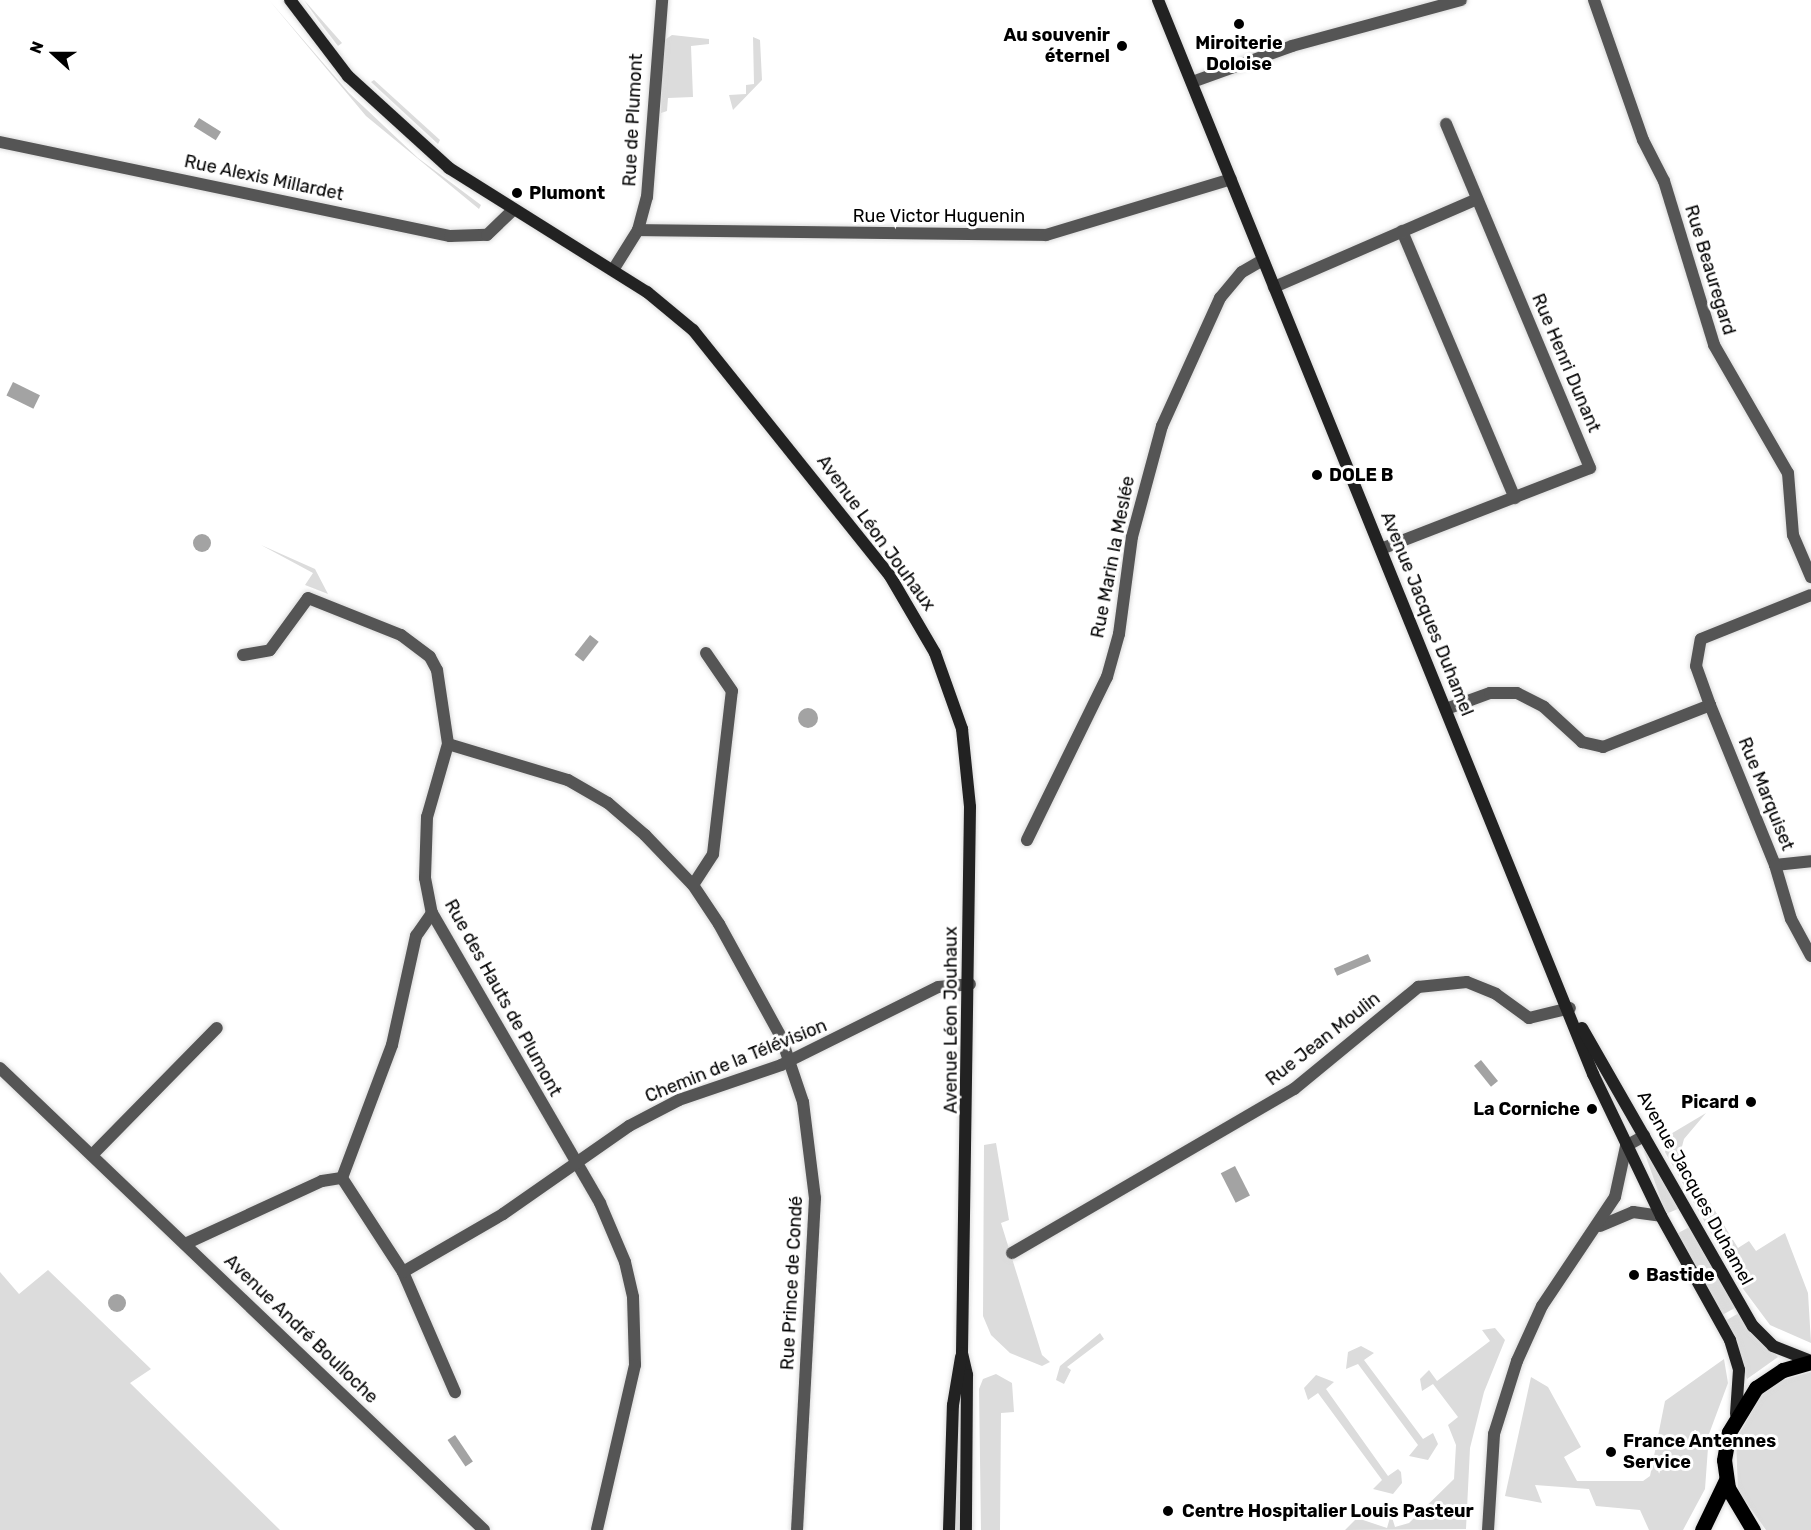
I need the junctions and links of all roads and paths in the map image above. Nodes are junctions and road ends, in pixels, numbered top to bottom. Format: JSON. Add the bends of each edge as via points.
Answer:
{"nodes":[{"id":1,"x":290,"y":0,"type":"edge"},
{"id":2,"x":662,"y":0,"type":"edge"},
{"id":3,"x":1158,"y":0,"type":"edge"},
{"id":4,"x":1461,"y":0,"type":"edge"},
{"id":5,"x":1594,"y":0,"type":"edge"},
{"id":6,"x":1192,"y":82,"type":"junction"},
{"id":7,"x":1446,"y":124,"type":"dead end"},
{"id":8,"x":0,"y":142,"type":"edge"},
{"id":9,"x":1231,"y":179,"type":"junction"},
{"id":10,"x":1477,"y":199,"type":"junction"},
{"id":11,"x":512,"y":212,"type":"junction"},
{"id":12,"x":638,"y":230,"type":"junction"},
{"id":13,"x":1402,"y":231,"type":"junction"},
{"id":14,"x":1263,"y":260,"type":"junction"},
{"id":15,"x":613,"y":270,"type":"junction"},
{"id":16,"x":1274,"y":287,"type":"junction"},
{"id":17,"x":1515,"y":498,"type":"junction"},
{"id":18,"x":1381,"y":549,"type":"junction"},
{"id":19,"x":1811,"y":577,"type":"edge"},
{"id":20,"x":1811,"y":595,"type":"edge"},
{"id":21,"x":706,"y":653,"type":"dead end"},
{"id":22,"x":243,"y":655,"type":"dead end"},
{"id":23,"x":1710,"y":705,"type":"junction"},
{"id":24,"x":1446,"y":709,"type":"junction"},
{"id":25,"x":448,"y":744,"type":"junction"},
{"id":26,"x":1027,"y":840,"type":"dead end"},
{"id":27,"x":1811,"y":861,"type":"edge"},
{"id":28,"x":1775,"y":865,"type":"junction"},
{"id":29,"x":693,"y":885,"type":"junction"},
{"id":30,"x":432,"y":913,"type":"junction"},
{"id":31,"x":1811,"y":956,"type":"edge"},
{"id":32,"x":970,"y":984,"type":"junction"},
{"id":33,"x":1570,"y":1008,"type":"junction"},
{"id":34,"x":217,"y":1028,"type":"dead end"},
{"id":35,"x":789,"y":1060,"type":"junction"},
{"id":36,"x":0,"y":1068,"type":"edge"},
{"id":37,"x":1644,"y":1136,"type":"junction"},
{"id":38,"x":1626,"y":1146,"type":"junction"},
{"id":39,"x":92,"y":1155,"type":"junction"},
{"id":40,"x":577,"y":1163,"type":"junction"},
{"id":41,"x":342,"y":1178,"type":"junction"},
{"id":42,"x":1661,"y":1216,"type":"junction"},
{"id":43,"x":1599,"y":1227,"type":"junction"},
{"id":44,"x":185,"y":1244,"type":"junction"},
{"id":45,"x":1012,"y":1253,"type":"dead end"},
{"id":46,"x":403,"y":1272,"type":"junction"},
{"id":47,"x":962,"y":1353,"type":"junction"},
{"id":48,"x":1811,"y":1361,"type":"edge"},
{"id":49,"x":455,"y":1392,"type":"dead end"},
{"id":50,"x":1736,"y":1414,"type":"junction"},
{"id":51,"x":1726,"y":1480,"type":"junction"},
{"id":52,"x":484,"y":1530,"type":"edge"},
{"id":53,"x":597,"y":1530,"type":"edge"},
{"id":54,"x":797,"y":1530,"type":"edge"},
{"id":55,"x":949,"y":1530,"type":"edge"},
{"id":56,"x":966,"y":1530,"type":"edge"},
{"id":57,"x":1488,"y":1530,"type":"edge"},
{"id":58,"x":1702,"y":1530,"type":"edge"},
{"id":59,"x":1753,"y":1530,"type":"edge"}],
"edges":[{"from":1,"to":11,"type":"main road","name":"Avenue Léon Jouhaux","via":[[378,106],[449,168]]},
{"from":2,"to":12,"type":"street","name":"Rue de Plumont","via":[[657,25],[651,170]]},
{"from":3,"to":6,"type":"main road","name":"Avenue Jacques Duhamel"},
{"from":4,"to":6,"type":"street","via":[[1292,46]]},
{"from":5,"to":19,"type":"street","name":"Rue Beauregard","via":[[1643,140],[1664,181],[1714,345],[1788,473],[1793,535]]},
{"from":6,"to":9,"type":"main road","name":"Avenue Jacques Duhamel"},
{"from":7,"to":10,"type":"street","name":"Rue Henri Dunant"},
{"from":8,"to":11,"type":"street","name":"Rue Alexis Millardet","via":[[450,236],[487,235]]},
{"from":9,"to":12,"type":"street","name":"Rue Victor Huguenin","via":[[1046,235]]},
{"from":9,"to":14,"type":"main road","name":"Avenue Jacques Duhamel"},
{"from":10,"to":13,"type":"street"},
{"from":10,"to":17,"type":"street","name":"Rue Henri Dunant","via":[[1590,468]]},
{"from":11,"to":15,"type":"main road","name":"Avenue Léon Jouhaux"},
{"from":12,"to":15,"type":"street","name":"Rue de Plumont"},
{"from":13,"to":16,"type":"street"},
{"from":13,"to":17,"type":"street"},
{"from":14,"to":16,"type":"main road","name":"Avenue Jacques Duhamel"},
{"from":14,"to":26,"type":"street","name":"Rue Marin la Meslée","via":[[1242,272],[1220,298],[1162,426],[1132,537],[1119,634],[1107,677]]},
{"from":15,"to":32,"type":"main road","name":"Avenue Léon Jouhaux","via":[[670,310],[731,371],[890,576],[931,644],[951,690],[966,752]]},
{"from":16,"to":18,"type":"main road","name":"Avenue Jacques Duhamel"},
{"from":17,"to":18,"type":"street","name":"Rue Henri Dunant"},
{"from":18,"to":24,"type":"main road","name":"Avenue Jacques Duhamel"},
{"from":20,"to":23,"type":"street","name":"Rue Marquiset","via":[[1701,639],[1695,658]]},
{"from":21,"to":29,"type":"street","via":[[732,691],[713,854]]},
{"from":22,"to":25,"type":"street","name":"Rue des Hauts de Plumont","via":[[270,650],[308,598],[385,627],[430,657],[441,683]]},
{"from":23,"to":24,"type":"street","via":[[1604,747],[1582,742],[1544,707],[1517,693],[1490,693]]},
{"from":23,"to":28,"type":"street","name":"Rue Marquiset"},
{"from":24,"to":33,"type":"main road","name":"Avenue Jacques Duhamel"},
{"from":25,"to":29,"type":"street","name":"Rue Prince de Condé","via":[[589,791],[645,835]]},
{"from":25,"to":30,"type":"street","name":"Rue des Hauts de Plumont","via":[[427,817],[425,878]]},
{"from":27,"to":28,"type":"street","name":"Rue Marquiset"},
{"from":28,"to":31,"type":"street","via":[[1791,919]]},
{"from":29,"to":35,"type":"street","name":"Rue Prince de Condé","via":[[743,960]]},
{"from":30,"to":40,"type":"street","name":"Rue des Hauts de Plumont"},
{"from":30,"to":41,"type":"street","via":[[416,936],[392,1045]]},
{"from":32,"to":35,"type":"street","name":"Chemin de la Télévision","via":[[938,987]]},
{"from":32,"to":47,"type":"main road","name":"Avenue Léon Jouhaux"},
{"from":33,"to":37,"type":"main road","name":"Avenue Jacques Duhamel"},
{"from":33,"to":38,"type":"main road","name":"Avenue Jacques Duhamel"},
{"from":33,"to":45,"type":"street","name":"Rue Jean Moulin","via":[[1529,1018],[1496,994],[1467,982],[1418,987],[1294,1089]]},
{"from":34,"to":39,"type":"street"},
{"from":35,"to":40,"type":"street","name":"Chemin de la Télévision","via":[[679,1100],[629,1126]]},
{"from":35,"to":54,"type":"street","name":"Rue Prince de Condé","via":[[802,1102],[815,1197]]},
{"from":36,"to":39,"type":"street","name":"Avenue André Boulloche"},
{"from":37,"to":38,"type":"street"},
{"from":37,"to":48,"type":"main road","name":"Avenue Jacques Duhamel","via":[[1753,1326],[1773,1346]]},
{"from":38,"to":42,"type":"main road","name":"Avenue Jacques Duhamel"},
{"from":38,"to":43,"type":"street","via":[[1619,1187]]},
{"from":39,"to":44,"type":"street","name":"Avenue André Boulloche"},
{"from":40,"to":46,"type":"street","name":"Chemin de la Télévision"},
{"from":40,"to":53,"type":"street","name":"Rue des Hauts de Plumont","via":[[625,1262],[636,1332],[625,1425]]},
{"from":41,"to":44,"type":"street","via":[[322,1181]]},
{"from":41,"to":46,"type":"street"},
{"from":42,"to":43,"type":"street","via":[[1633,1212]]},
{"from":42,"to":50,"type":"main road","name":"Avenue Jacques Duhamel","via":[[1738,1361]]},
{"from":43,"to":57,"type":"street","via":[[1542,1306],[1511,1376],[1489,1468]]},
{"from":44,"to":52,"type":"street","name":"Avenue André Boulloche"},
{"from":46,"to":49,"type":"street"},
{"from":47,"to":55,"type":"main road","via":[[953,1396]]},
{"from":47,"to":56,"type":"main road","name":"Avenue Léon Jouhaux","via":[[967,1375]]},
{"from":48,"to":50,"type":"main road","via":[[1764,1381]]},
{"from":50,"to":51,"type":"main road","via":[[1725,1451]]},
{"from":51,"to":58,"type":"main road"},
{"from":51,"to":59,"type":"main road","via":[[1738,1510]]}]}
